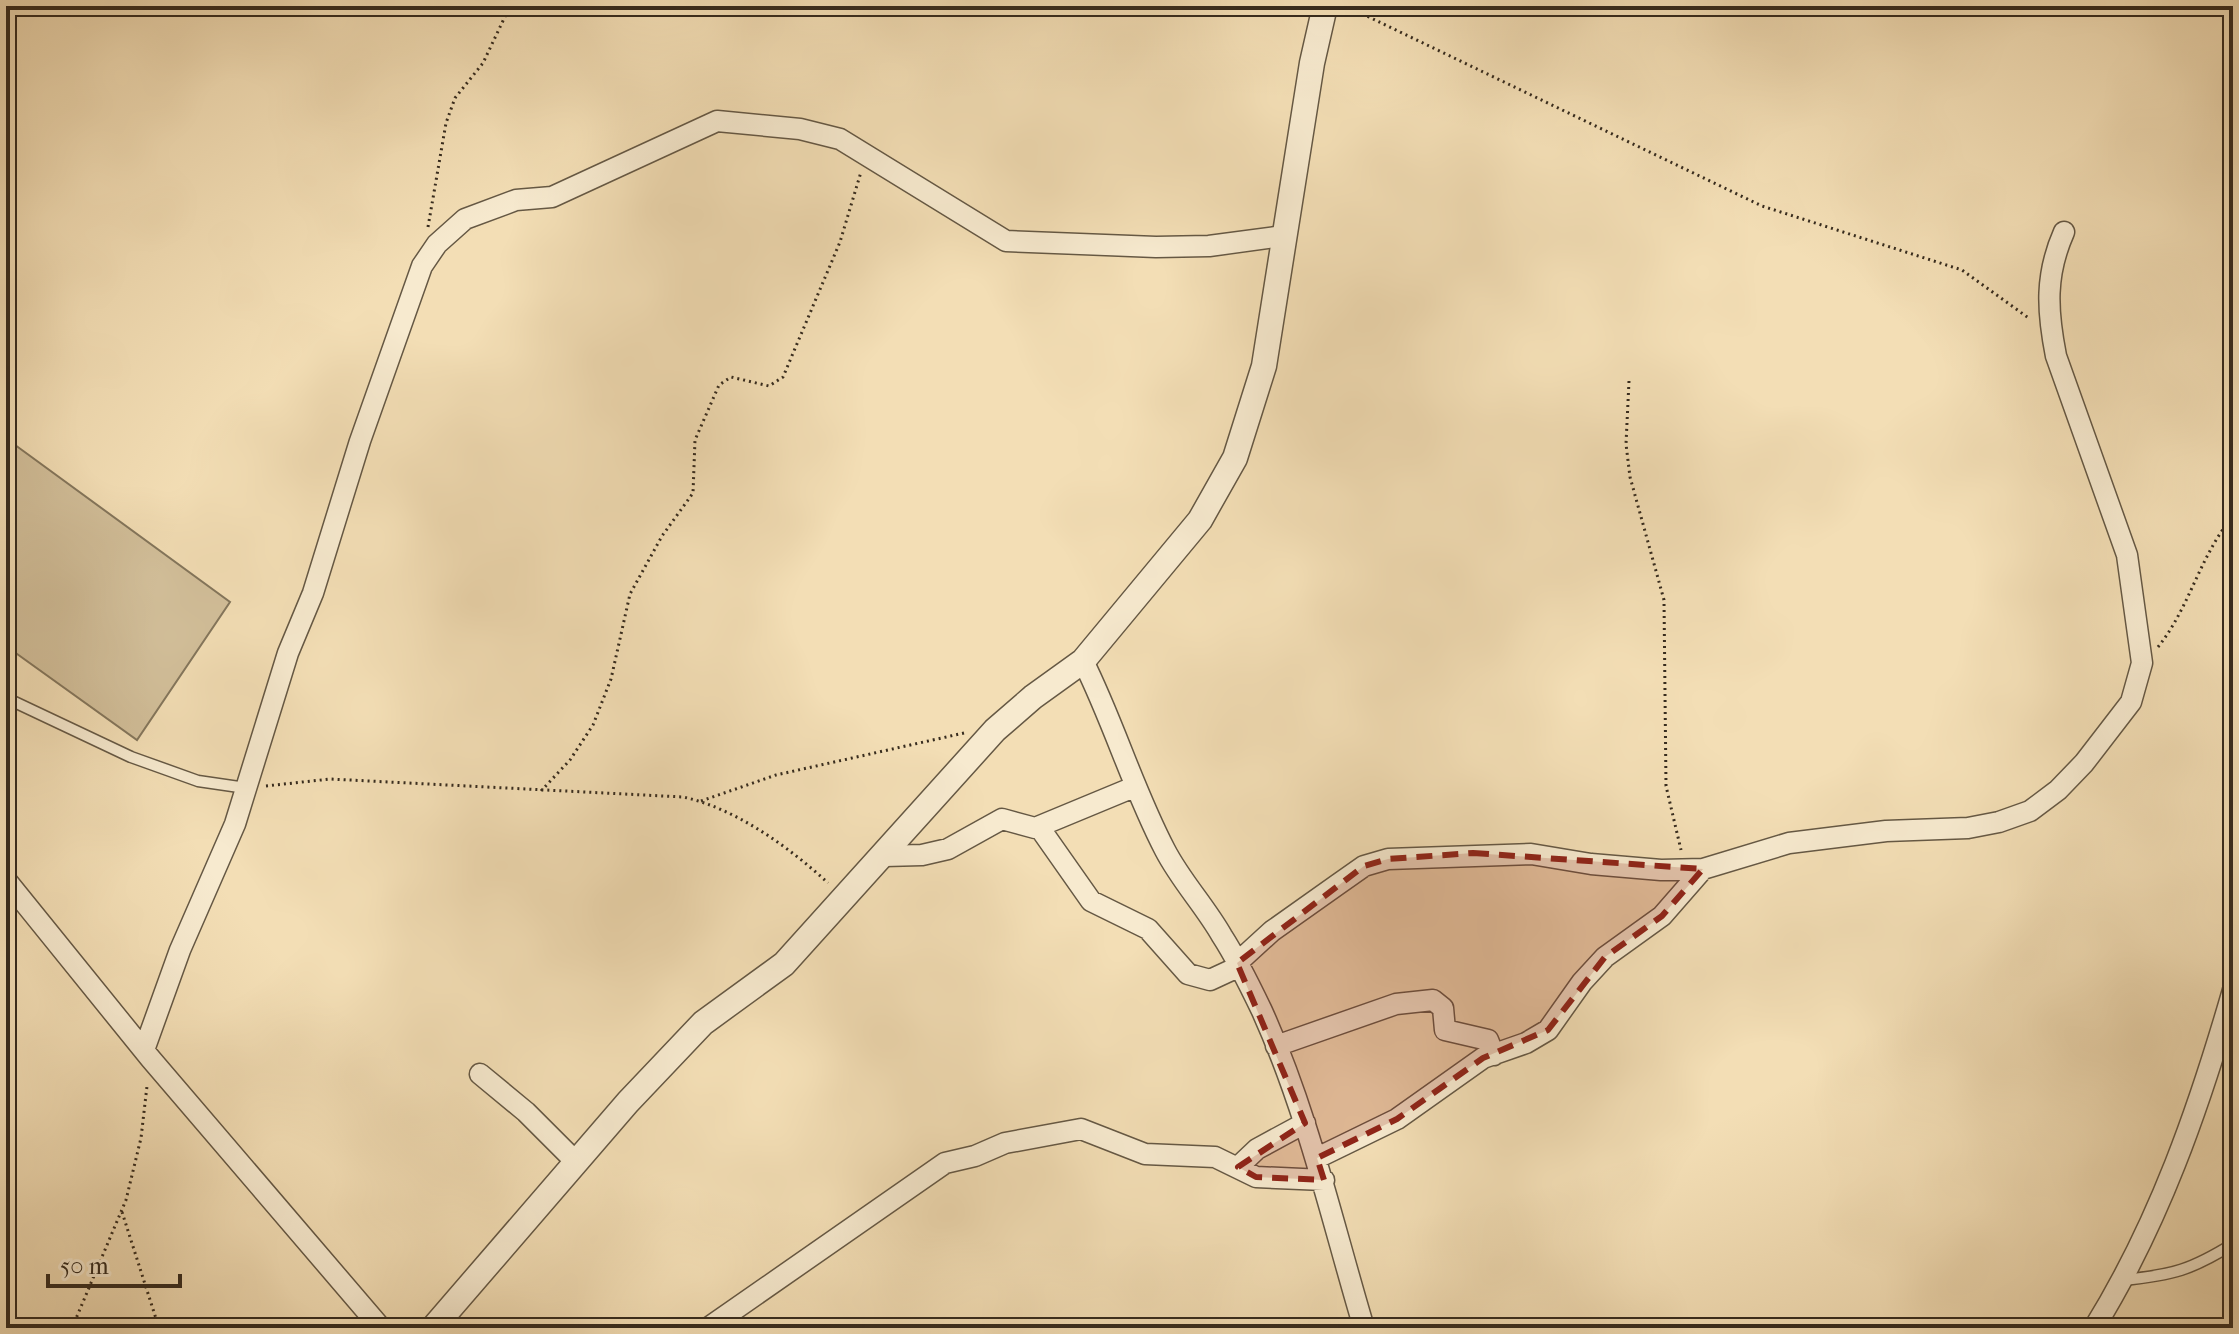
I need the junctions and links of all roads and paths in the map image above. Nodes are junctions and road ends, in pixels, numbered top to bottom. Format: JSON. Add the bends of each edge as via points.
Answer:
{"nodes":[{"id":1,"x":510,"y":6,"type":"edge"},
{"id":2,"x":1325,"y":6,"type":"edge"},
{"id":3,"x":1346,"y":6,"type":"edge"},
{"id":4,"x":865,"y":153,"type":"junction"},
{"id":5,"x":2064,"y":232,"type":"dead end"},
{"id":6,"x":1283,"y":236,"type":"junction"},
{"id":7,"x":422,"y":266,"type":"junction"},
{"id":8,"x":2051,"y":332,"type":"junction"},
{"id":9,"x":1629,"y":381,"type":"dead end"},
{"id":10,"x":2233,"y":516,"type":"edge"},
{"id":11,"x":1083,"y":661,"type":"junction"},
{"id":12,"x":2142,"y":663,"type":"junction"},
{"id":13,"x":6,"y":698,"type":"edge"},
{"id":14,"x":995,"y":730,"type":"junction"},
{"id":15,"x":1134,"y":787,"type":"junction"},
{"id":16,"x":246,"y":788,"type":"junction"},
{"id":17,"x":541,"y":791,"type":"junction"},
{"id":18,"x":701,"y":801,"type":"junction"},
{"id":19,"x":1039,"y":827,"type":"junction"},
{"id":20,"x":884,"y":856,"type":"junction"},
{"id":21,"x":1703,"y":869,"type":"junction"},
{"id":22,"x":1682,"y":870,"type":"junction"},
{"id":23,"x":6,"y":880,"type":"edge"},
{"id":24,"x":846,"y":897,"type":"junction"},
{"id":25,"x":1238,"y":965,"type":"junction"},
{"id":26,"x":2233,"y":990,"type":"edge"},
{"id":27,"x":1276,"y":1046,"type":"junction"},
{"id":28,"x":147,"y":1054,"type":"junction"},
{"id":29,"x":1494,"y":1055,"type":"junction"},
{"id":30,"x":480,"y":1074,"type":"dead end"},
{"id":31,"x":1305,"y":1123,"type":"junction"},
{"id":32,"x":1317,"y":1158,"type":"junction"},
{"id":33,"x":576,"y":1162,"type":"junction"},
{"id":34,"x":1238,"y":1167,"type":"junction"},
{"id":35,"x":1324,"y":1180,"type":"junction"},
{"id":36,"x":122,"y":1212,"type":"junction"},
{"id":37,"x":2233,"y":1244,"type":"edge"},
{"id":38,"x":2121,"y":1280,"type":"junction"},
{"id":39,"x":72,"y":1328,"type":"edge"},
{"id":40,"x":159,"y":1328,"type":"edge"},
{"id":41,"x":381,"y":1328,"type":"edge"},
{"id":42,"x":433,"y":1328,"type":"edge"},
{"id":43,"x":708,"y":1328,"type":"edge"},
{"id":44,"x":1364,"y":1328,"type":"edge"},
{"id":45,"x":2094,"y":1328,"type":"edge"}],
"edges":[{"from":1,"to":7,"type":"path","via":[[483,63],[455,98],[446,123]]},
{"from":2,"to":6,"type":"street"},
{"from":3,"to":8,"type":"path","via":[[1762,206],[1962,270]]},
{"from":4,"to":6,"type":"street","via":[[1006,241],[1156,247]]},
{"from":4,"to":7,"type":"street","via":[[840,139],[800,129],[717,121],[552,197],[516,200],[465,219]]},
{"from":4,"to":17,"type":"path","via":[[840,242],[783,377],[769,386],[731,377],[719,385],[695,440],[693,493],[630,594],[611,679],[593,725]]},
{"from":5,"to":8,"type":"street","via":[[2050,263]]},
{"from":6,"to":11,"type":"street","via":[[1264,366],[1235,458],[1200,520]]},
{"from":7,"to":16,"type":"street"},
{"from":8,"to":12,"type":"street","via":[[2127,555]]},
{"from":9,"to":22,"type":"path","via":[[1630,477],[1664,600],[1666,786]]},
{"from":10,"to":12,"type":"path","via":[[2203,559],[2169,633]]},
{"from":11,"to":14,"type":"street"},
{"from":11,"to":15,"type":"street"},
{"from":12,"to":21,"type":"street","via":[[2131,702],[2084,763],[2030,811],[1968,828],[1789,843]]},
{"from":13,"to":16,"type":"lane","via":[[131,757],[198,781]]},
{"from":14,"to":18,"type":"path","via":[[943,735],[857,755]]},
{"from":14,"to":20,"type":"street"},
{"from":15,"to":19,"type":"street"},
{"from":15,"to":25,"type":"street","via":[[1172,863]]},
{"from":16,"to":17,"type":"path","via":[[330,779]]},
{"from":16,"to":28,"type":"street"},
{"from":17,"to":18,"type":"path"},
{"from":18,"to":24,"type":"path","via":[[773,840]]},
{"from":19,"to":20,"type":"street","via":[[1002,819],[948,849]]},
{"from":19,"to":25,"type":"street","via":[[1091,901],[1148,929],[1188,974],[1210,980]]},
{"from":20,"to":24,"type":"street"},
{"from":21,"to":22,"type":"street"},
{"from":21,"to":29,"type":"street","via":[[1662,916],[1605,957],[1548,1030]]},
{"from":22,"to":25,"type":"street","via":[[1531,854],[1388,859],[1364,866],[1337,885],[1272,931]]},
{"from":23,"to":28,"type":"street"},
{"from":24,"to":33,"type":"street","via":[[784,964],[703,1023]]},
{"from":25,"to":27,"type":"street"},
{"from":26,"to":38,"type":"street","via":[[2164,1195]]},
{"from":27,"to":29,"type":"street","via":[[1396,1004],[1433,1000],[1443,1008],[1445,1030],[1481,1036]]},
{"from":27,"to":31,"type":"street"},
{"from":28,"to":36,"type":"path","via":[[141,1138]]},
{"from":28,"to":41,"type":"street"},
{"from":29,"to":32,"type":"street","via":[[1397,1119]]},
{"from":30,"to":33,"type":"street"},
{"from":31,"to":32,"type":"street"},
{"from":31,"to":34,"type":"street","via":[[1257,1149]]},
{"from":32,"to":35,"type":"street"},
{"from":33,"to":42,"type":"street"},
{"from":34,"to":35,"type":"street","via":[[1256,1177]]},
{"from":34,"to":43,"type":"street","via":[[1215,1157],[1145,1154],[1081,1129],[1005,1143],[945,1163]]},
{"from":35,"to":44,"type":"street"},
{"from":36,"to":39,"type":"path"},
{"from":36,"to":40,"type":"path"},
{"from":37,"to":38,"type":"lane","via":[[2196,1267]]},
{"from":38,"to":45,"type":"street"}]}
